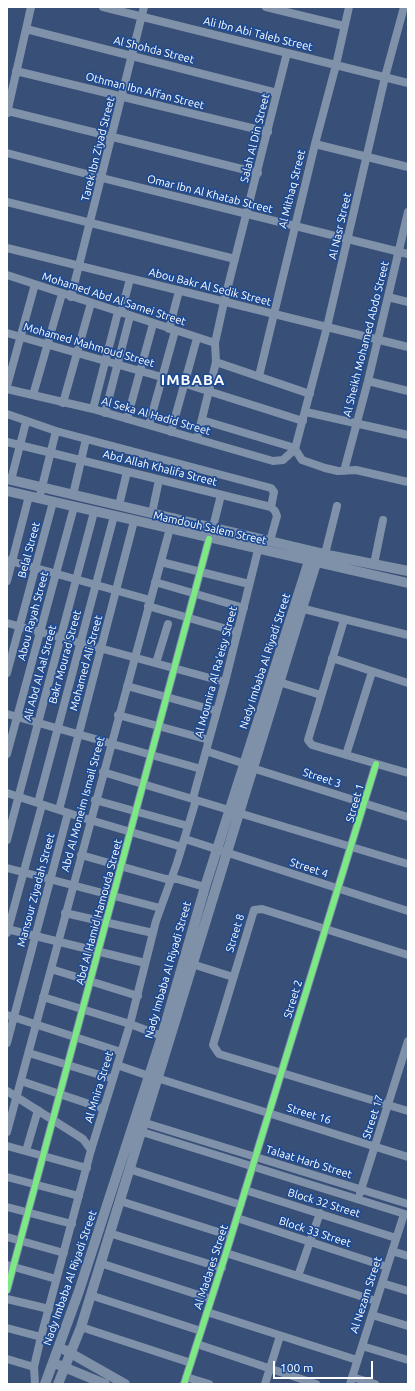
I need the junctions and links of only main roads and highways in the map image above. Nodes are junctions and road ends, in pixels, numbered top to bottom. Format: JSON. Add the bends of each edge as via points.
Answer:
{"nodes":[{"id":1,"x":9,"y":480,"type":"edge"},
{"id":2,"x":7,"y":491,"type":"edge"},
{"id":3,"x":312,"y":562,"type":"junction"},
{"id":4,"x":387,"y":567,"type":"junction"},
{"id":5,"x":408,"y":571,"type":"edge"},
{"id":6,"x":384,"y":578,"type":"junction"},
{"id":7,"x":408,"y":583,"type":"edge"},
{"id":8,"x":298,"y":608,"type":"junction"},
{"id":9,"x":248,"y":766,"type":"junction"},
{"id":10,"x":222,"y":851,"type":"junction"},
{"id":11,"x":153,"y":1077,"type":"junction"},
{"id":12,"x":138,"y":1126,"type":"junction"},
{"id":13,"x":60,"y":1348,"type":"junction"},
{"id":14,"x":71,"y":1353,"type":"junction"},
{"id":15,"x":54,"y":1362,"type":"junction"},
{"id":16,"x":65,"y":1367,"type":"junction"},
{"id":17,"x":45,"y":1384,"type":"edge"},
{"id":18,"x":58,"y":1384,"type":"edge"},
{"id":19,"x":104,"y":1384,"type":"edge"},
{"id":20,"x":125,"y":1384,"type":"edge"}],
"edges":[{"from":1,"to":4,"type":"main road","name":"Mamdouh Salem Street"},
{"from":2,"to":3,"type":"main road","name":"Mamdouh Salem Street"},
{"from":3,"to":6,"type":"main road","name":"Mamdouh Salem Street"},
{"from":3,"to":8,"type":"main road","name":"Nady Imbaba Al Riyadi Street"},
{"from":4,"to":5,"type":"main road","name":"Mamdouh Salem Street"},
{"from":4,"to":6,"type":"main road"},
{"from":6,"to":7,"type":"main road","name":"Mamdouh Salem Street"},
{"from":8,"to":9,"type":"main road","name":"Nady Imbaba Al Riyadi Street"},
{"from":8,"to":9,"type":"main road","name":"Nady Imbaba Al Riyadi Street","via":[[279,682]]},
{"from":9,"to":10,"type":"main road","name":"Nady Imbaba Al Riyadi Street"},
{"from":10,"to":11,"type":"main road","name":"Nady Imbaba Al Riyadi Street","via":[[192,964]]},
{"from":10,"to":11,"type":"main road","name":"Nady Imbaba Al Riyadi Street","via":[[205,887],[162,1036]]},
{"from":11,"to":12,"type":"main road","name":"Nady Imbaba Al Riyadi Street"},
{"from":12,"to":13,"type":"main road","name":"Nady Imbaba Al Riyadi Street"},
{"from":12,"to":14,"type":"main road","name":"Nady Imbaba Al Riyadi Street","via":[[120,1201]]},
{"from":13,"to":14,"type":"main road"},
{"from":13,"to":15,"type":"main road","name":"Nady Imbaba Al Riyadi Street"},
{"from":14,"to":16,"type":"main road","name":"Nady Imbaba Al Riyadi Street"},
{"from":14,"to":20,"type":"main road"},
{"from":15,"to":16,"type":"main road"},
{"from":15,"to":17,"type":"main road","name":"Nady Imbaba Al Riyadi Street"},
{"from":16,"to":18,"type":"main road","name":"Nady Imbaba Al Riyadi Street"},
{"from":16,"to":19,"type":"main road"}]}
